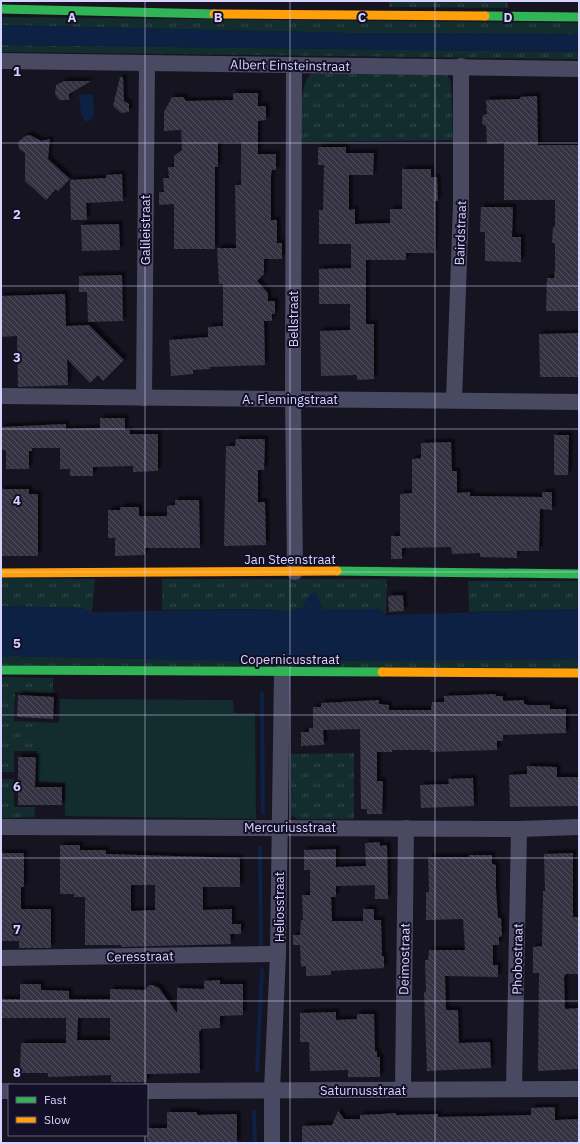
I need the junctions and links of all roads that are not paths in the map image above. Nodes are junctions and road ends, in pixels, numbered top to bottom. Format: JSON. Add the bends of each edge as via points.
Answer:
{"nodes":[{"id":1,"x":297,"y":8,"type":"edge"},
{"id":2,"x":1,"y":9,"type":"edge"},
{"id":3,"x":579,"y":17,"type":"edge"},
{"id":4,"x":1,"y":61,"type":"edge"},
{"id":5,"x":147,"y":63,"type":"junction"},
{"id":6,"x":294,"y":66,"type":"junction"},
{"id":7,"x":462,"y":66,"type":"junction"},
{"id":8,"x":579,"y":69,"type":"edge"},
{"id":9,"x":1,"y":396,"type":"edge"},
{"id":10,"x":144,"y":398,"type":"junction"},
{"id":11,"x":293,"y":398,"type":"junction"},
{"id":12,"x":454,"y":400,"type":"junction"},
{"id":13,"x":579,"y":402,"type":"edge"},
{"id":14,"x":296,"y":572,"type":"junction"},
{"id":15,"x":1,"y":573,"type":"edge"},
{"id":16,"x":579,"y":574,"type":"edge"},
{"id":17,"x":1,"y":670,"type":"edge"},
{"id":18,"x":282,"y":672,"type":"junction"},
{"id":19,"x":579,"y":673,"type":"edge"},
{"id":20,"x":1,"y":826,"type":"edge"},
{"id":21,"x":279,"y":827,"type":"junction"},
{"id":22,"x":579,"y":827,"type":"edge"},
{"id":23,"x":406,"y":828,"type":"junction"},
{"id":24,"x":519,"y":828,"type":"junction"},
{"id":25,"x":278,"y":954,"type":"junction"},
{"id":26,"x":1,"y":958,"type":"edge"},
{"id":27,"x":514,"y":1089,"type":"junction"},
{"id":28,"x":579,"y":1089,"type":"edge"},
{"id":29,"x":272,"y":1090,"type":"junction"},
{"id":30,"x":403,"y":1090,"type":"junction"},
{"id":31,"x":148,"y":1091,"type":"edge"},
{"id":32,"x":272,"y":1143,"type":"edge"}],
"edges":[{"from":1,"to":2,"type":"street"},
{"from":1,"to":3,"type":"street"},
{"from":4,"to":5,"type":"street","name":"Albert Einsteinstraat"},
{"from":5,"to":6,"type":"street","name":"Albert Einsteinstraat"},
{"from":5,"to":10,"type":"street","name":"Galileistraat"},
{"from":6,"to":7,"type":"street","name":"Albert Einsteinstraat"},
{"from":6,"to":11,"type":"street","name":"Bellstraat"},
{"from":7,"to":8,"type":"street","name":"Albert Einsteinstraat"},
{"from":7,"to":12,"type":"street","name":"Bairdstraat","via":[[461,204]]},
{"from":9,"to":10,"type":"street","name":"A. Flemingstraat"},
{"from":10,"to":11,"type":"street","name":"A. Flemingstraat"},
{"from":11,"to":12,"type":"street","name":"A. Flemingstraat"},
{"from":11,"to":14,"type":"street","name":"Bellstraat"},
{"from":12,"to":13,"type":"street","name":"A. Flemingstraat"},
{"from":14,"to":15,"type":"street","name":"Jan Steenstraat"},
{"from":14,"to":16,"type":"street","name":"Jan Steenstraat"},
{"from":17,"to":18,"type":"street","name":"Copernicusstraat"},
{"from":18,"to":19,"type":"street","name":"Copernicusstraat"},
{"from":18,"to":21,"type":"street","name":"Heliosstraat"},
{"from":20,"to":21,"type":"street","name":"Mercuriusstraat"},
{"from":21,"to":23,"type":"street","name":"Mercuriusstraat"},
{"from":21,"to":25,"type":"street","name":"Heliosstraat"},
{"from":22,"to":24,"type":"street","name":"Mercuriusstraat"},
{"from":23,"to":24,"type":"street","name":"Mercuriusstraat"},
{"from":23,"to":30,"type":"street","name":"Deimostraat"},
{"from":24,"to":27,"type":"street","name":"Phobostraat"},
{"from":25,"to":26,"type":"street","name":"Ceresstraat"},
{"from":25,"to":29,"type":"street","name":"Heliosstraat"},
{"from":27,"to":28,"type":"street","name":"Saturnusstraat"},
{"from":27,"to":30,"type":"street","name":"Saturnusstraat"},
{"from":29,"to":30,"type":"street","name":"Saturnusstraat"},
{"from":29,"to":31,"type":"street","name":"Saturnusstraat"},
{"from":29,"to":32,"type":"street","name":"Heliosstraat"}]}
